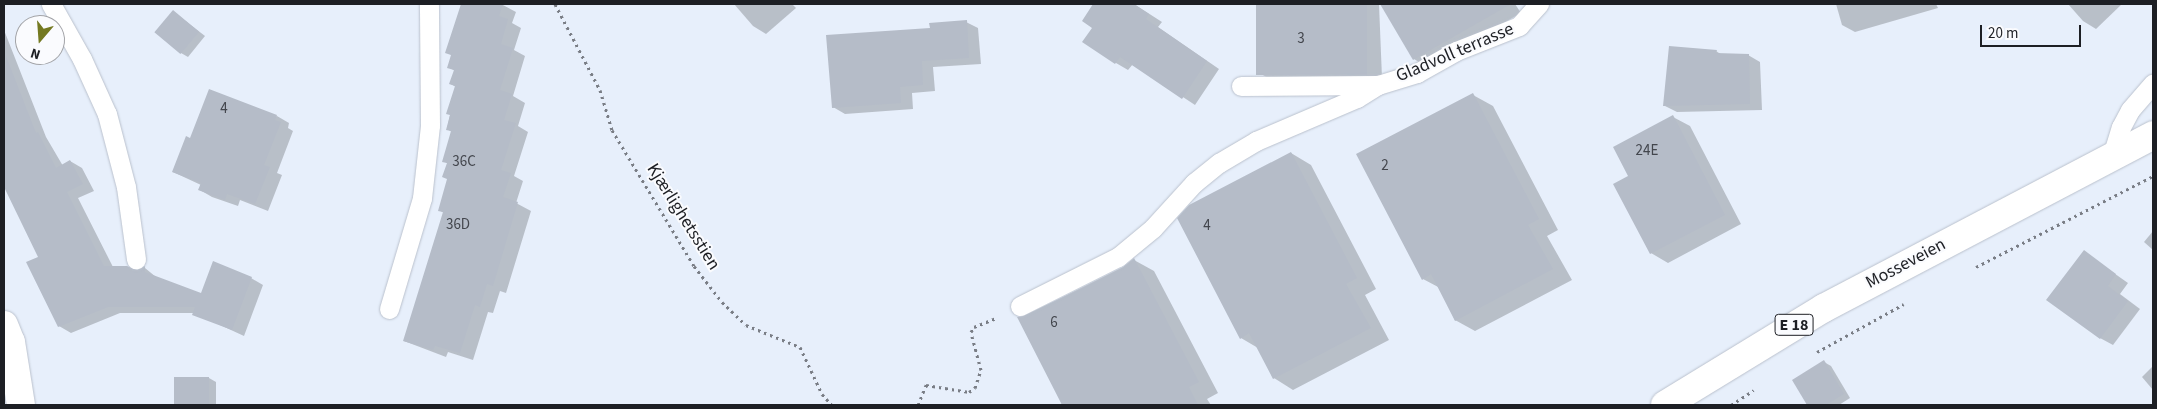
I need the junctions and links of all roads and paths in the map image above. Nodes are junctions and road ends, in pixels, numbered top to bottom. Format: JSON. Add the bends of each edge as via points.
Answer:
{"nodes":[{"id":1,"x":51,"y":4,"type":"edge"},
{"id":2,"x":429,"y":4,"type":"edge"},
{"id":3,"x":555,"y":4,"type":"edge"},
{"id":4,"x":1539,"y":4,"type":"edge"},
{"id":5,"x":2153,"y":84,"type":"edge"},
{"id":6,"x":1378,"y":85,"type":"junction"},
{"id":7,"x":1241,"y":86,"type":"dead end"},
{"id":8,"x":2153,"y":135,"type":"edge"},
{"id":9,"x":2112,"y":156,"type":"junction"},
{"id":10,"x":2153,"y":176,"type":"edge"},
{"id":11,"x":136,"y":259,"type":"dead end"},
{"id":12,"x":1970,"y":270,"type":"dead end"},
{"id":13,"x":1913,"y":300,"type":"dead end"},
{"id":14,"x":1020,"y":306,"type":"dead end"},
{"id":15,"x":390,"y":309,"type":"dead end"},
{"id":16,"x":4,"y":325,"type":"edge"},
{"id":17,"x":980,"y":325,"type":"dead end"},
{"id":18,"x":1813,"y":354,"type":"dead end"},
{"id":19,"x":1764,"y":384,"type":"dead end"},
{"id":20,"x":21,"y":405,"type":"edge"},
{"id":21,"x":832,"y":405,"type":"edge"},
{"id":22,"x":918,"y":405,"type":"edge"},
{"id":23,"x":1665,"y":405,"type":"edge"},
{"id":24,"x":1731,"y":405,"type":"edge"}],
"edges":[{"from":1,"to":11,"type":"lane","via":[[82,59],[107,114],[126,187]]},
{"from":2,"to":15,"type":"lane","via":[[430,125],[422,198]]},
{"from":3,"to":21,"type":"path","name":"Kjærlighetsstien","via":[[600,90],[612,130],[694,266],[746,325],[800,347],[822,394]]},
{"from":4,"to":6,"type":"lane","name":"Gladvoll terrasse","via":[[1519,26],[1456,51],[1417,73]]},
{"from":5,"to":9,"type":"lane","via":[[2130,110]]},
{"from":6,"to":7,"type":"lane","name":"Gladvoll terrasse"},
{"from":6,"to":14,"type":"lane","via":[[1357,98],[1256,141],[1219,163],[1194,183],[1153,228],[1118,257]]},
{"from":8,"to":9,"type":"main road","name":"Mosseveien","number":"E 18"},
{"from":9,"to":23,"type":"main road","name":"Mosseveien","number":"E 18","via":[[1824,308]]},
{"from":10,"to":12,"type":"path"},
{"from":13,"to":18,"type":"path"},
{"from":16,"to":20,"type":"main road","via":[[11,342]]},
{"from":17,"to":22,"type":"path","via":[[971,332],[981,370],[974,388],[969,392],[926,385]]},
{"from":19,"to":24,"type":"path"}]}
